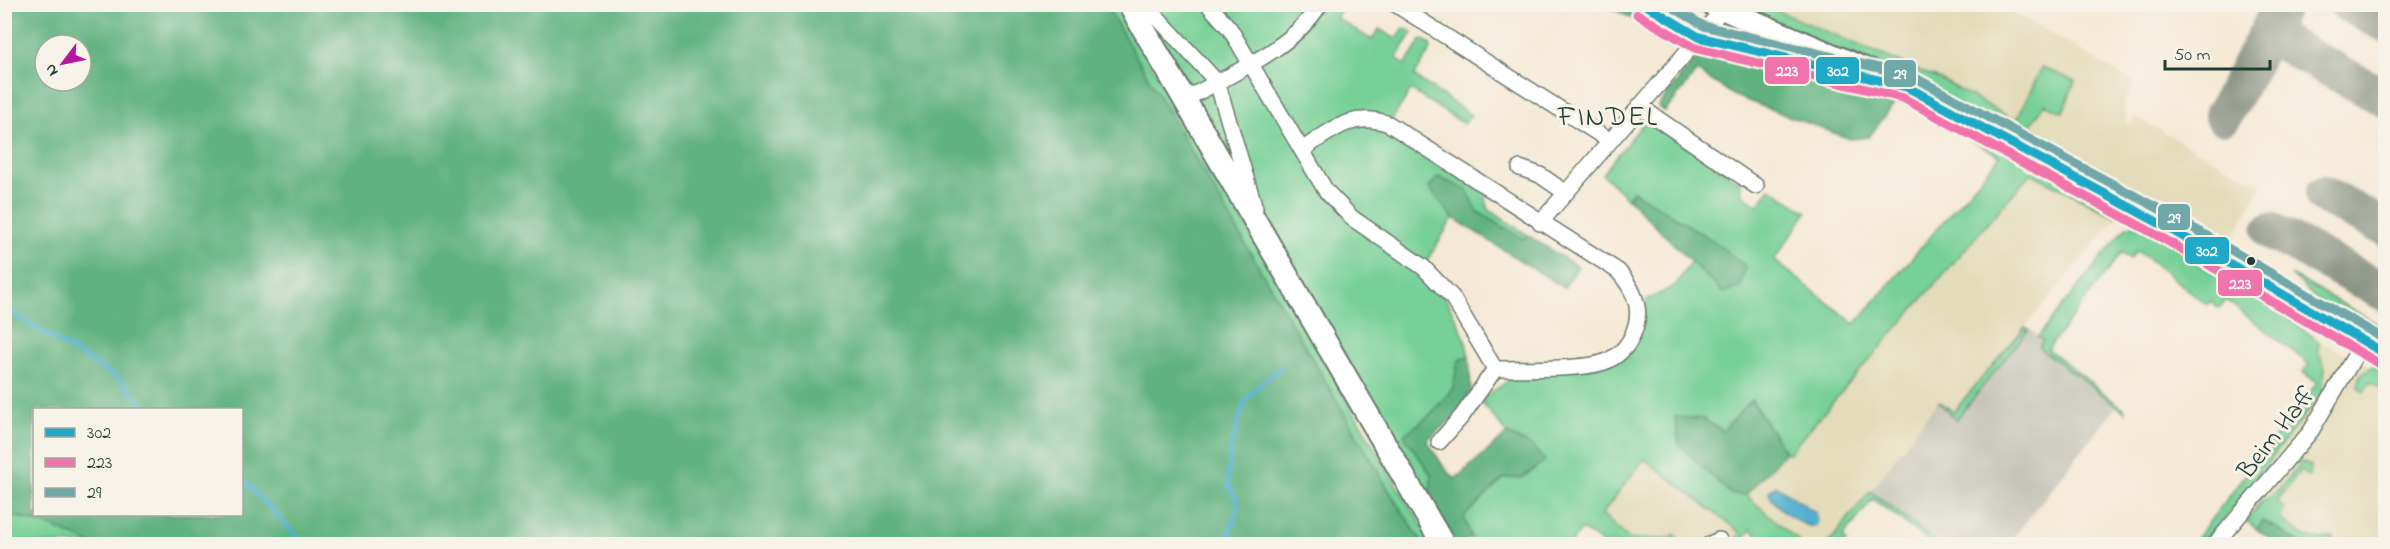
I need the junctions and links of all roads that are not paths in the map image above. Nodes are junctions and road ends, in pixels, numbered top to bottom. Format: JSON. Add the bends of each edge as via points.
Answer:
{"nodes":[{"id":1,"x":1129,"y":4,"type":"edge"},
{"id":2,"x":1145,"y":4,"type":"edge"},
{"id":3,"x":1208,"y":4,"type":"edge"},
{"id":4,"x":1395,"y":4,"type":"edge"},
{"id":5,"x":1716,"y":6,"type":"edge"},
{"id":6,"x":1314,"y":7,"type":"edge"},
{"id":7,"x":1251,"y":63,"type":"junction"},
{"id":8,"x":1217,"y":82,"type":"junction"},
{"id":9,"x":1184,"y":100,"type":"junction"},
{"id":10,"x":1639,"y":106,"type":"junction"},
{"id":11,"x":1610,"y":141,"type":"junction"},
{"id":12,"x":1302,"y":150,"type":"junction"},
{"id":13,"x":1520,"y":168,"type":"dead end"},
{"id":14,"x":1756,"y":186,"type":"dead end"},
{"id":15,"x":1566,"y":193,"type":"junction"},
{"id":16,"x":1540,"y":223,"type":"junction"},
{"id":17,"x":1264,"y":237,"type":"junction"},
{"id":18,"x":2363,"y":342,"type":"junction"},
{"id":19,"x":2385,"y":354,"type":"edge"},
{"id":20,"x":1495,"y":369,"type":"junction"},
{"id":21,"x":1439,"y":442,"type":"dead end"},
{"id":22,"x":1443,"y":544,"type":"edge"},
{"id":23,"x":2215,"y":544,"type":"edge"}],
"edges":[{"from":1,"to":9,"type":"main road"},
{"from":2,"to":8,"type":"street"},
{"from":3,"to":7,"type":"street","via":[[1230,28]]},
{"from":4,"to":11,"type":"street"},
{"from":5,"to":10,"type":"street","via":[[1714,20]]},
{"from":5,"to":18,"type":"main road","via":[[1906,87],[2012,142]]},
{"from":6,"to":7,"type":"street","via":[[1300,31]]},
{"from":7,"to":8,"type":"street"},
{"from":7,"to":12,"type":"street"},
{"from":8,"to":9,"type":"street"},
{"from":8,"to":17,"type":"street"},
{"from":9,"to":17,"type":"main road"},
{"from":10,"to":11,"type":"street"},
{"from":10,"to":14,"type":"street"},
{"from":11,"to":15,"type":"street"},
{"from":12,"to":16,"type":"street","via":[[1336,127],[1372,118],[1389,124]]},
{"from":12,"to":20,"type":"street","via":[[1326,191],[1352,218],[1423,267],[1452,297]]},
{"from":13,"to":15,"type":"street","via":[[1540,175]]},
{"from":15,"to":16,"type":"street"},
{"from":16,"to":20,"type":"street","via":[[1618,272],[1630,285],[1637,302],[1638,322],[1623,351],[1608,361],[1592,366]]},
{"from":17,"to":22,"type":"main road"},
{"from":18,"to":19,"type":"main road"},
{"from":18,"to":23,"type":"street","name":"Beim Haff","via":[[2311,431]]},
{"from":20,"to":21,"type":"street"}]}
